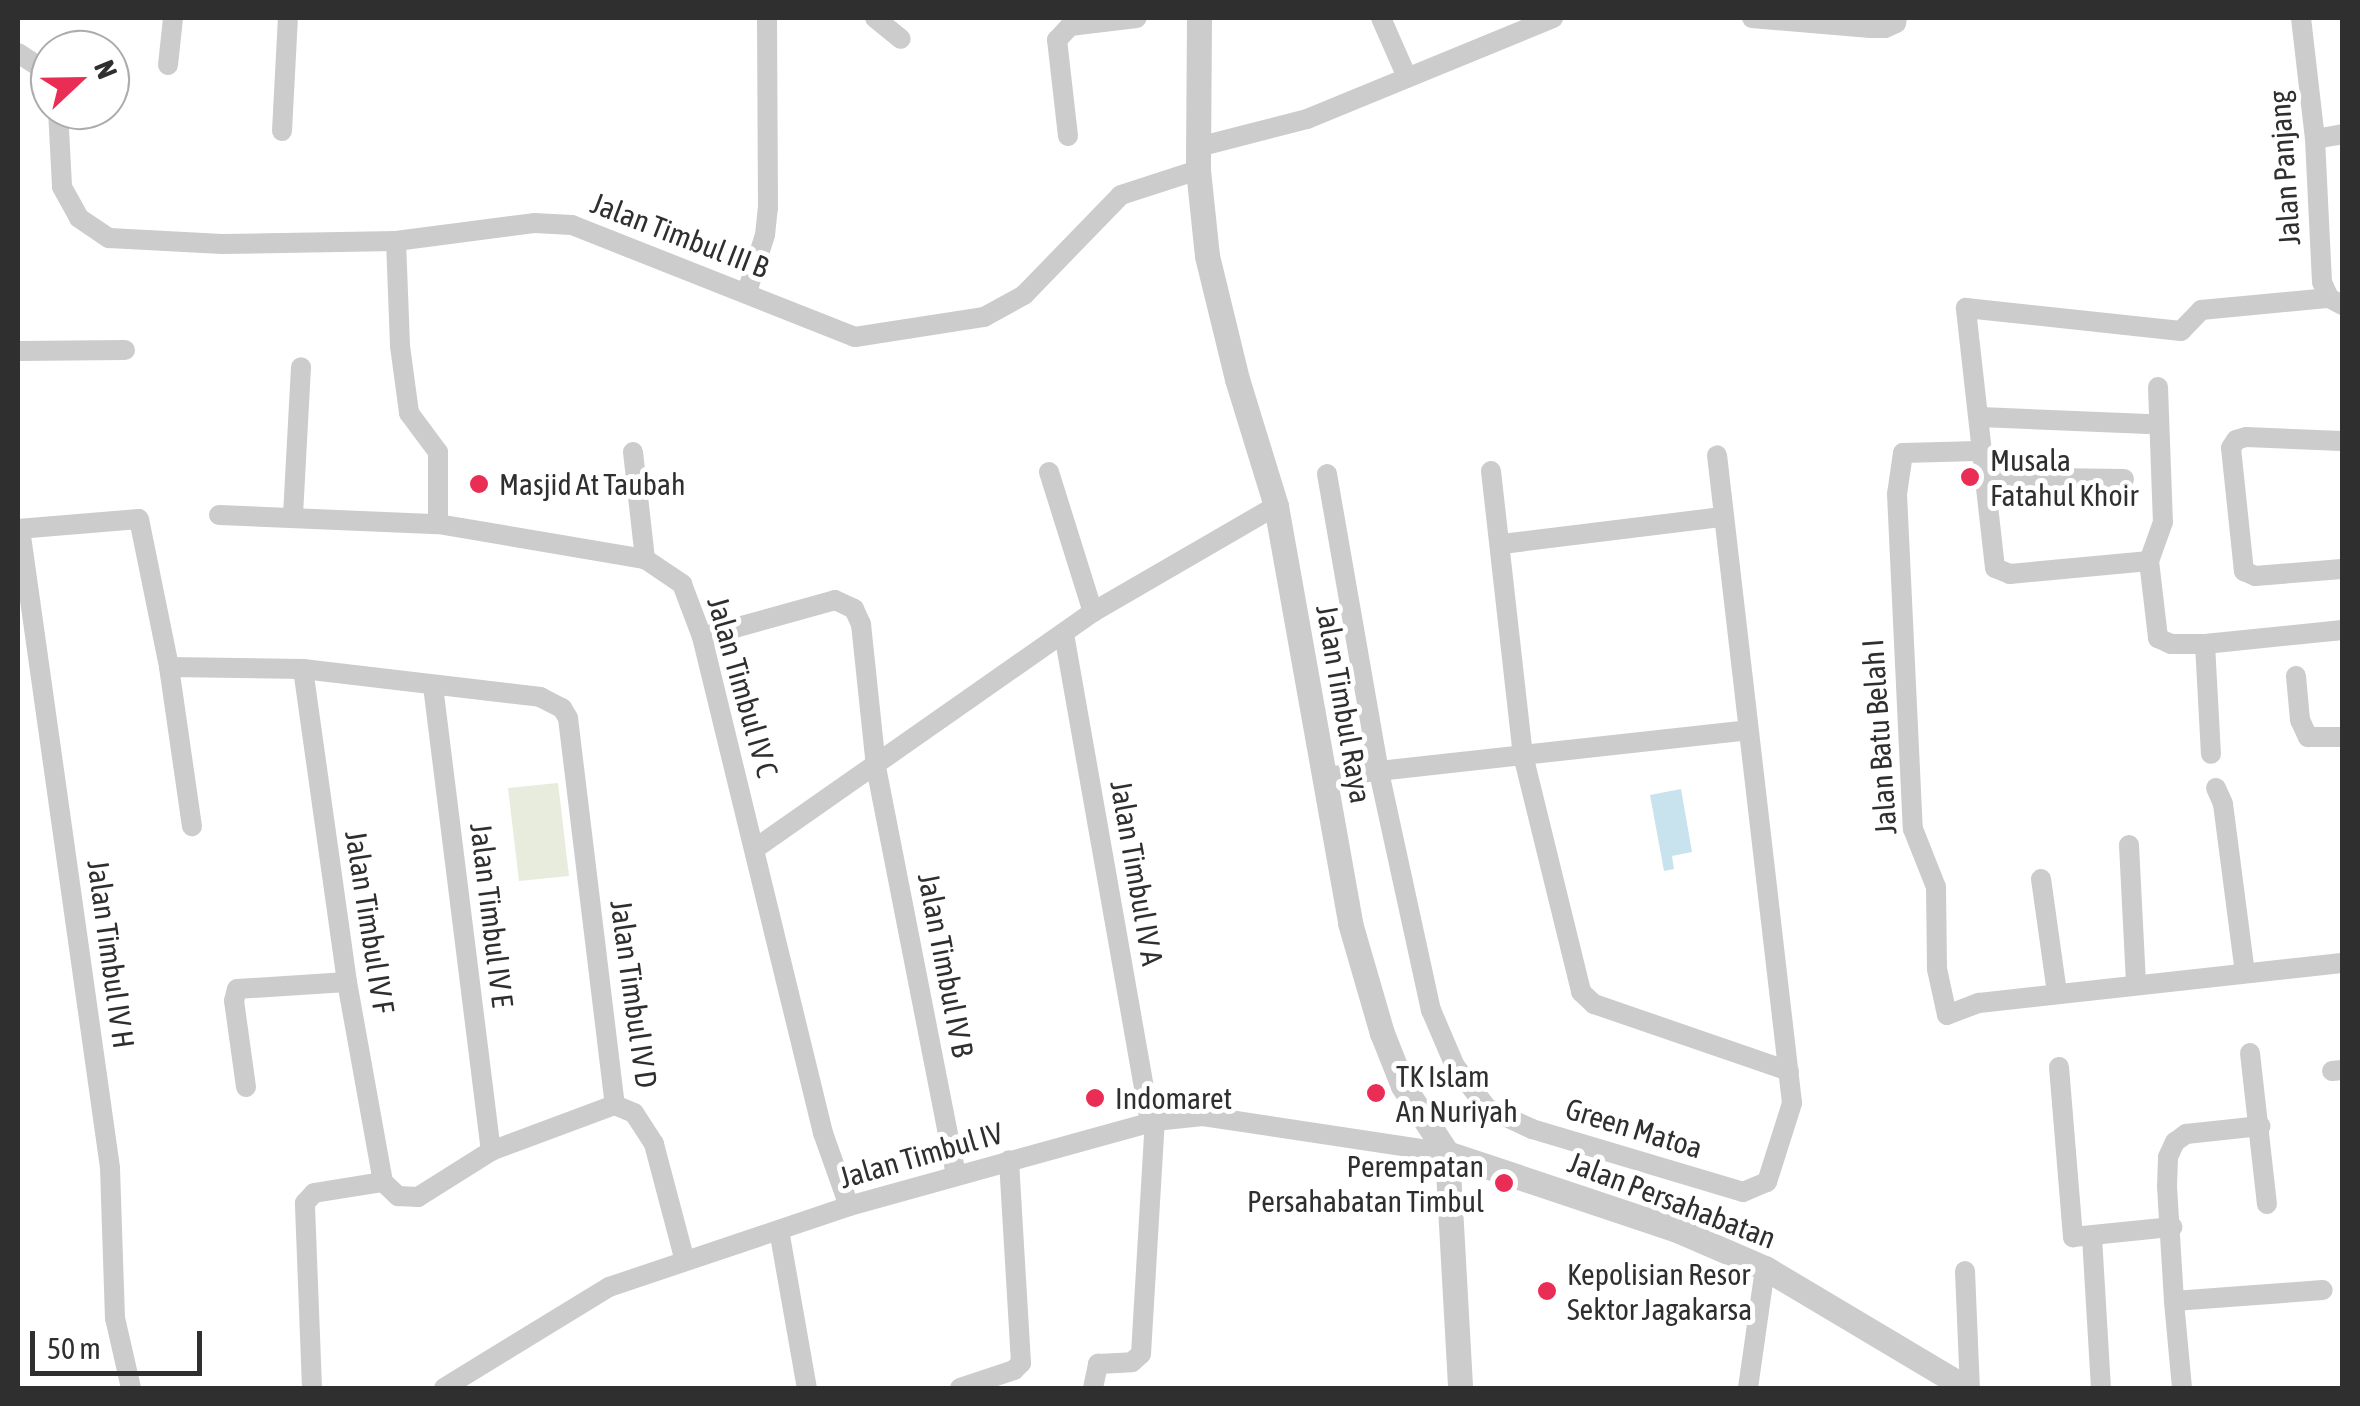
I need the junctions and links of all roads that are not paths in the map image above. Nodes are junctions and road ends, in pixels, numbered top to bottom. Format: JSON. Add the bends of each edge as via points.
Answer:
{"nodes":[{"id":1,"x":173,"y":18,"type":"edge"},
{"id":2,"x":288,"y":18,"type":"edge"},
{"id":3,"x":767,"y":18,"type":"edge"},
{"id":4,"x":874,"y":18,"type":"edge"},
{"id":5,"x":1137,"y":18,"type":"edge"},
{"id":6,"x":1199,"y":18,"type":"edge"},
{"id":7,"x":1381,"y":18,"type":"edge"},
{"id":8,"x":1553,"y":18,"type":"edge"},
{"id":9,"x":1752,"y":18,"type":"edge"},
{"id":10,"x":1896,"y":18,"type":"edge"},
{"id":11,"x":2301,"y":18,"type":"edge"},
{"id":12,"x":901,"y":38,"type":"dead end"},
{"id":13,"x":168,"y":65,"type":"dead end"},
{"id":14,"x":1406,"y":75,"type":"junction"},
{"id":15,"x":59,"y":130,"type":"edge"},
{"id":16,"x":282,"y":131,"type":"dead end"},
{"id":17,"x":2342,"y":134,"type":"edge"},
{"id":18,"x":1068,"y":136,"type":"dead end"},
{"id":19,"x":2314,"y":139,"type":"junction"},
{"id":20,"x":1198,"y":158,"type":"junction"},
{"id":21,"x":396,"y":241,"type":"junction"},
{"id":22,"x":747,"y":292,"type":"junction"},
{"id":23,"x":2336,"y":301,"type":"edge"},
{"id":24,"x":125,"y":350,"type":"dead end"},
{"id":25,"x":18,"y":351,"type":"edge"},
{"id":26,"x":301,"y":367,"type":"dead end"},
{"id":27,"x":2158,"y":388,"type":"dead end"},
{"id":28,"x":1980,"y":417,"type":"junction"},
{"id":29,"x":2148,"y":424,"type":"dead end"},
{"id":30,"x":2342,"y":441,"type":"edge"},
{"id":31,"x":1978,"y":451,"type":"junction"},
{"id":32,"x":632,"y":452,"type":"dead end"},
{"id":33,"x":1717,"y":455,"type":"dead end"},
{"id":34,"x":1490,"y":471,"type":"dead end"},
{"id":35,"x":1049,"y":472,"type":"dead end"},
{"id":36,"x":1327,"y":474,"type":"dead end"},
{"id":37,"x":1985,"y":477,"type":"junction"},
{"id":38,"x":2124,"y":479,"type":"dead end"},
{"id":39,"x":1276,"y":506,"type":"junction"},
{"id":40,"x":219,"y":515,"type":"dead end"},
{"id":41,"x":292,"y":515,"type":"junction"},
{"id":42,"x":1722,"y":517,"type":"junction"},
{"id":43,"x":438,"y":524,"type":"junction"},
{"id":44,"x":19,"y":529,"type":"edge"},
{"id":45,"x":1502,"y":544,"type":"junction"},
{"id":46,"x":645,"y":559,"type":"junction"},
{"id":47,"x":2149,"y":560,"type":"junction"},
{"id":48,"x":2342,"y":569,"type":"edge"},
{"id":49,"x":1093,"y":612,"type":"junction"},
{"id":50,"x":2342,"y":630,"type":"edge"},
{"id":51,"x":1064,"y":634,"type":"junction"},
{"id":52,"x":702,"y":636,"type":"junction"},
{"id":53,"x":2205,"y":644,"type":"junction"},
{"id":54,"x":169,"y":667,"type":"junction"},
{"id":55,"x":303,"y":669,"type":"junction"},
{"id":56,"x":2296,"y":676,"type":"dead end"},
{"id":57,"x":433,"y":686,"type":"junction"},
{"id":58,"x":1747,"y":730,"type":"junction"},
{"id":59,"x":2342,"y":738,"type":"edge"},
{"id":60,"x":2211,"y":754,"type":"dead end"},
{"id":61,"x":1523,"y":756,"type":"junction"},
{"id":62,"x":876,"y":767,"type":"junction"},
{"id":63,"x":1379,"y":772,"type":"junction"},
{"id":64,"x":1324,"y":777,"type":"junction"},
{"id":65,"x":2216,"y":788,"type":"dead end"},
{"id":66,"x":192,"y":826,"type":"dead end"},
{"id":67,"x":2129,"y":845,"type":"dead end"},
{"id":68,"x":756,"y":848,"type":"junction"},
{"id":69,"x":2041,"y":879,"type":"dead end"},
{"id":70,"x":2342,"y":963,"type":"edge"},
{"id":71,"x":2244,"y":964,"type":"junction"},
{"id":72,"x":347,"y":982,"type":"junction"},
{"id":73,"x":2136,"y":984,"type":"junction"},
{"id":74,"x":2057,"y":994,"type":"junction"},
{"id":75,"x":1782,"y":1015,"type":"junction"},
{"id":76,"x":2250,"y":1053,"type":"dead end"},
{"id":77,"x":2059,"y":1067,"type":"dead end"},
{"id":78,"x":1789,"y":1071,"type":"junction"},
{"id":79,"x":246,"y":1087,"type":"dead end"},
{"id":80,"x":1792,"y":1103,"type":"junction"},
{"id":81,"x":615,"y":1105,"type":"junction"},
{"id":82,"x":1153,"y":1122,"type":"junction"},
{"id":83,"x":2260,"y":1126,"type":"junction"},
{"id":84,"x":490,"y":1152,"type":"junction"},
{"id":85,"x":1448,"y":1154,"type":"junction"},
{"id":86,"x":1008,"y":1160,"type":"junction"},
{"id":87,"x":956,"y":1174,"type":"junction"},
{"id":88,"x":382,"y":1182,"type":"junction"},
{"id":89,"x":2267,"y":1204,"type":"dead end"},
{"id":90,"x":849,"y":1206,"type":"junction"},
{"id":91,"x":2172,"y":1228,"type":"junction"},
{"id":92,"x":779,"y":1230,"type":"junction"},
{"id":93,"x":2092,"y":1237,"type":"junction"},
{"id":94,"x":685,"y":1261,"type":"junction"},
{"id":95,"x":1766,"y":1268,"type":"junction"},
{"id":96,"x":1965,"y":1271,"type":"dead end"},
{"id":97,"x":2322,"y":1290,"type":"dead end"},
{"id":98,"x":2174,"y":1300,"type":"junction"},
{"id":99,"x":475,"y":1380,"type":"edge"},
{"id":100,"x":131,"y":1388,"type":"edge"},
{"id":101,"x":312,"y":1388,"type":"edge"},
{"id":102,"x":444,"y":1388,"type":"edge"},
{"id":103,"x":807,"y":1388,"type":"edge"},
{"id":104,"x":960,"y":1388,"type":"edge"},
{"id":105,"x":1093,"y":1388,"type":"edge"},
{"id":106,"x":1460,"y":1388,"type":"edge"},
{"id":107,"x":1748,"y":1388,"type":"edge"},
{"id":108,"x":1968,"y":1388,"type":"edge"},
{"id":109,"x":2101,"y":1388,"type":"edge"},
{"id":110,"x":2182,"y":1388,"type":"edge"}],
"edges":[{"from":1,"to":13,"type":"street"},
{"from":2,"to":16,"type":"street"},
{"from":3,"to":22,"type":"street","via":[[768,208]]},
{"from":4,"to":12,"type":"street"},
{"from":5,"to":18,"type":"street","via":[[1070,26],[1057,40]]},
{"from":6,"to":20,"type":"street","name":"Jalan Timbul Raya"},
{"from":7,"to":14,"type":"street"},
{"from":8,"to":14,"type":"street","name":"Jalan Timbul III B"},
{"from":9,"to":10,"type":"street","via":[[1885,28]]},
{"from":11,"to":19,"type":"street","name":"Jalan Panjang"},
{"from":14,"to":20,"type":"street","name":"Jalan Timbul III B"},
{"from":15,"to":21,"type":"street","name":"Jalan Timbul III B","via":[[62,187],[80,218],[108,238]]},
{"from":17,"to":19,"type":"street"},
{"from":19,"to":23,"type":"street","name":"Jalan Panjang","via":[[2322,282]]},
{"from":20,"to":22,"type":"street","name":"Jalan Timbul III B","via":[[1121,195],[1024,296],[984,316],[856,337]]},
{"from":20,"to":39,"type":"street","name":"Jalan Timbul Raya","via":[[1207,256]]},
{"from":21,"to":22,"type":"street","name":"Jalan Timbul III B","via":[[572,224]]},
{"from":21,"to":43,"type":"street","via":[[400,346],[410,412],[438,452]]},
{"from":23,"to":28,"type":"street","via":[[2201,310],[2181,331],[1966,308]]},
{"from":24,"to":25,"type":"street"},
{"from":26,"to":41,"type":"street"},
{"from":27,"to":47,"type":"street","via":[[2163,522]]},
{"from":28,"to":29,"type":"street"},
{"from":28,"to":31,"type":"street"},
{"from":30,"to":48,"type":"street","via":[[2246,437],[2231,448],[2244,571],[2255,576]]},
{"from":31,"to":37,"type":"street"},
{"from":31,"to":74,"type":"street","name":"Jalan Batu Belah I","via":[[1911,450],[1900,463],[1899,595],[1915,844],[1936,886],[1937,969],[1948,1015],[1979,1003]]},
{"from":32,"to":46,"type":"street"},
{"from":33,"to":42,"type":"street","name":"Green Matoa"},
{"from":34,"to":45,"type":"street"},
{"from":35,"to":49,"type":"street"},
{"from":36,"to":63,"type":"street","name":"Green Matoa"},
{"from":37,"to":38,"type":"street"},
{"from":37,"to":47,"type":"street","via":[[1993,562],[2000,572]]},
{"from":39,"to":49,"type":"street"},
{"from":39,"to":64,"type":"street","name":"Jalan Timbul Raya"},
{"from":40,"to":41,"type":"street","name":"Jalan Timbul IV C"},
{"from":41,"to":43,"type":"street","name":"Jalan Timbul IV C"},
{"from":42,"to":45,"type":"street"},
{"from":42,"to":58,"type":"street","name":"Green Matoa"},
{"from":43,"to":46,"type":"street","name":"Jalan Timbul IV C"},
{"from":44,"to":54,"type":"street","via":[[139,519]]},
{"from":44,"to":100,"type":"street","name":"Jalan Timbul IV H","via":[[110,1168],[116,1318]]},
{"from":45,"to":61,"type":"street"},
{"from":46,"to":52,"type":"street","name":"Jalan Timbul IV C","via":[[682,584]]},
{"from":47,"to":53,"type":"street","via":[[2158,638]]},
{"from":49,"to":51,"type":"street"},
{"from":50,"to":53,"type":"street"},
{"from":51,"to":62,"type":"street"},
{"from":51,"to":82,"type":"street","name":"Jalan Timbul IV A"},
{"from":52,"to":62,"type":"street","name":"Jalan Timbul IV B","via":[[835,600],[854,609]]},
{"from":52,"to":68,"type":"street","name":"Jalan Timbul IV C"},
{"from":53,"to":60,"type":"street"},
{"from":54,"to":55,"type":"street"},
{"from":54,"to":66,"type":"street"},
{"from":55,"to":57,"type":"street"},
{"from":55,"to":72,"type":"street","name":"Jalan Timbul IV F"},
{"from":56,"to":59,"type":"street","via":[[2308,737]]},
{"from":57,"to":81,"type":"street","name":"Jalan Timbul IV D","via":[[540,697],[568,718]]},
{"from":57,"to":84,"type":"street","name":"Jalan Timbul IV E"},
{"from":58,"to":61,"type":"street"},
{"from":58,"to":75,"type":"street","name":"Green Matoa"},
{"from":61,"to":63,"type":"street"},
{"from":61,"to":78,"type":"street","via":[[1587,999]]},
{"from":62,"to":68,"type":"street"},
{"from":62,"to":87,"type":"street","name":"Jalan Timbul IV B"},
{"from":63,"to":64,"type":"street"},
{"from":63,"to":80,"type":"street","name":"Green Matoa","via":[[1431,1010],[1455,1066],[1487,1108],[1532,1129],[1744,1192],[1767,1182]]},
{"from":64,"to":85,"type":"street","name":"Jalan Timbul Raya","via":[[1350,923],[1382,1032],[1403,1086]]},
{"from":65,"to":71,"type":"street"},
{"from":67,"to":73,"type":"street"},
{"from":68,"to":90,"type":"street","name":"Jalan Timbul IV C","via":[[823,1133]]},
{"from":69,"to":74,"type":"street"},
{"from":70,"to":71,"type":"street","name":"Jalan Batu Belah I"},
{"from":71,"to":73,"type":"street","name":"Jalan Batu Belah I"},
{"from":72,"to":79,"type":"street","via":[[237,989]]},
{"from":72,"to":88,"type":"street","name":"Jalan Timbul IV F"},
{"from":73,"to":74,"type":"street","name":"Jalan Batu Belah I"},
{"from":75,"to":78,"type":"street","name":"Green Matoa"},
{"from":75,"to":80,"type":"street","via":[[1796,1024],[1805,1091]]},
{"from":76,"to":83,"type":"street"},
{"from":77,"to":93,"type":"street","via":[[2071,1233]]},
{"from":78,"to":80,"type":"street","name":"Green Matoa"},
{"from":81,"to":84,"type":"street"},
{"from":81,"to":94,"type":"street","name":"Jalan Timbul IV D","via":[[634,1113],[654,1144]]},
{"from":82,"to":85,"type":"street","name":"Jalan Timbul IV","via":[[1203,1116]]},
{"from":82,"to":86,"type":"street","name":"Jalan Timbul IV"},
{"from":82,"to":105,"type":"street","name":"Jalan Timbul IV A","via":[[1141,1354],[1132,1362],[1098,1364]]},
{"from":83,"to":89,"type":"street"},
{"from":83,"to":91,"type":"street","via":[[2186,1134],[2175,1142],[2168,1157]]},
{"from":84,"to":88,"type":"street","via":[[418,1197],[398,1196]]},
{"from":85,"to":95,"type":"street","name":"Jalan Persahabatan","via":[[1678,1230]]},
{"from":85,"to":106,"type":"street"},
{"from":86,"to":87,"type":"street","name":"Jalan Timbul IV"},
{"from":86,"to":104,"type":"street","via":[[1021,1363]]},
{"from":87,"to":90,"type":"street","name":"Jalan Timbul IV"},
{"from":88,"to":101,"type":"street","via":[[314,1193],[305,1202]]},
{"from":90,"to":92,"type":"street","name":"Jalan Timbul IV"},
{"from":91,"to":93,"type":"street"},
{"from":91,"to":98,"type":"street"},
{"from":92,"to":94,"type":"street","name":"Jalan Timbul IV"},
{"from":92,"to":103,"type":"street"},
{"from":93,"to":109,"type":"street"},
{"from":94,"to":99,"type":"street","name":"Jalan Timbul IV","via":[[609,1288]]},
{"from":95,"to":107,"type":"street"},
{"from":95,"to":108,"type":"street","name":"Jalan Persahabatan"},
{"from":96,"to":108,"type":"street"},
{"from":97,"to":98,"type":"street"},
{"from":98,"to":110,"type":"street"},
{"from":99,"to":102,"type":"street","name":"Jalan Timbul IV"}]}
